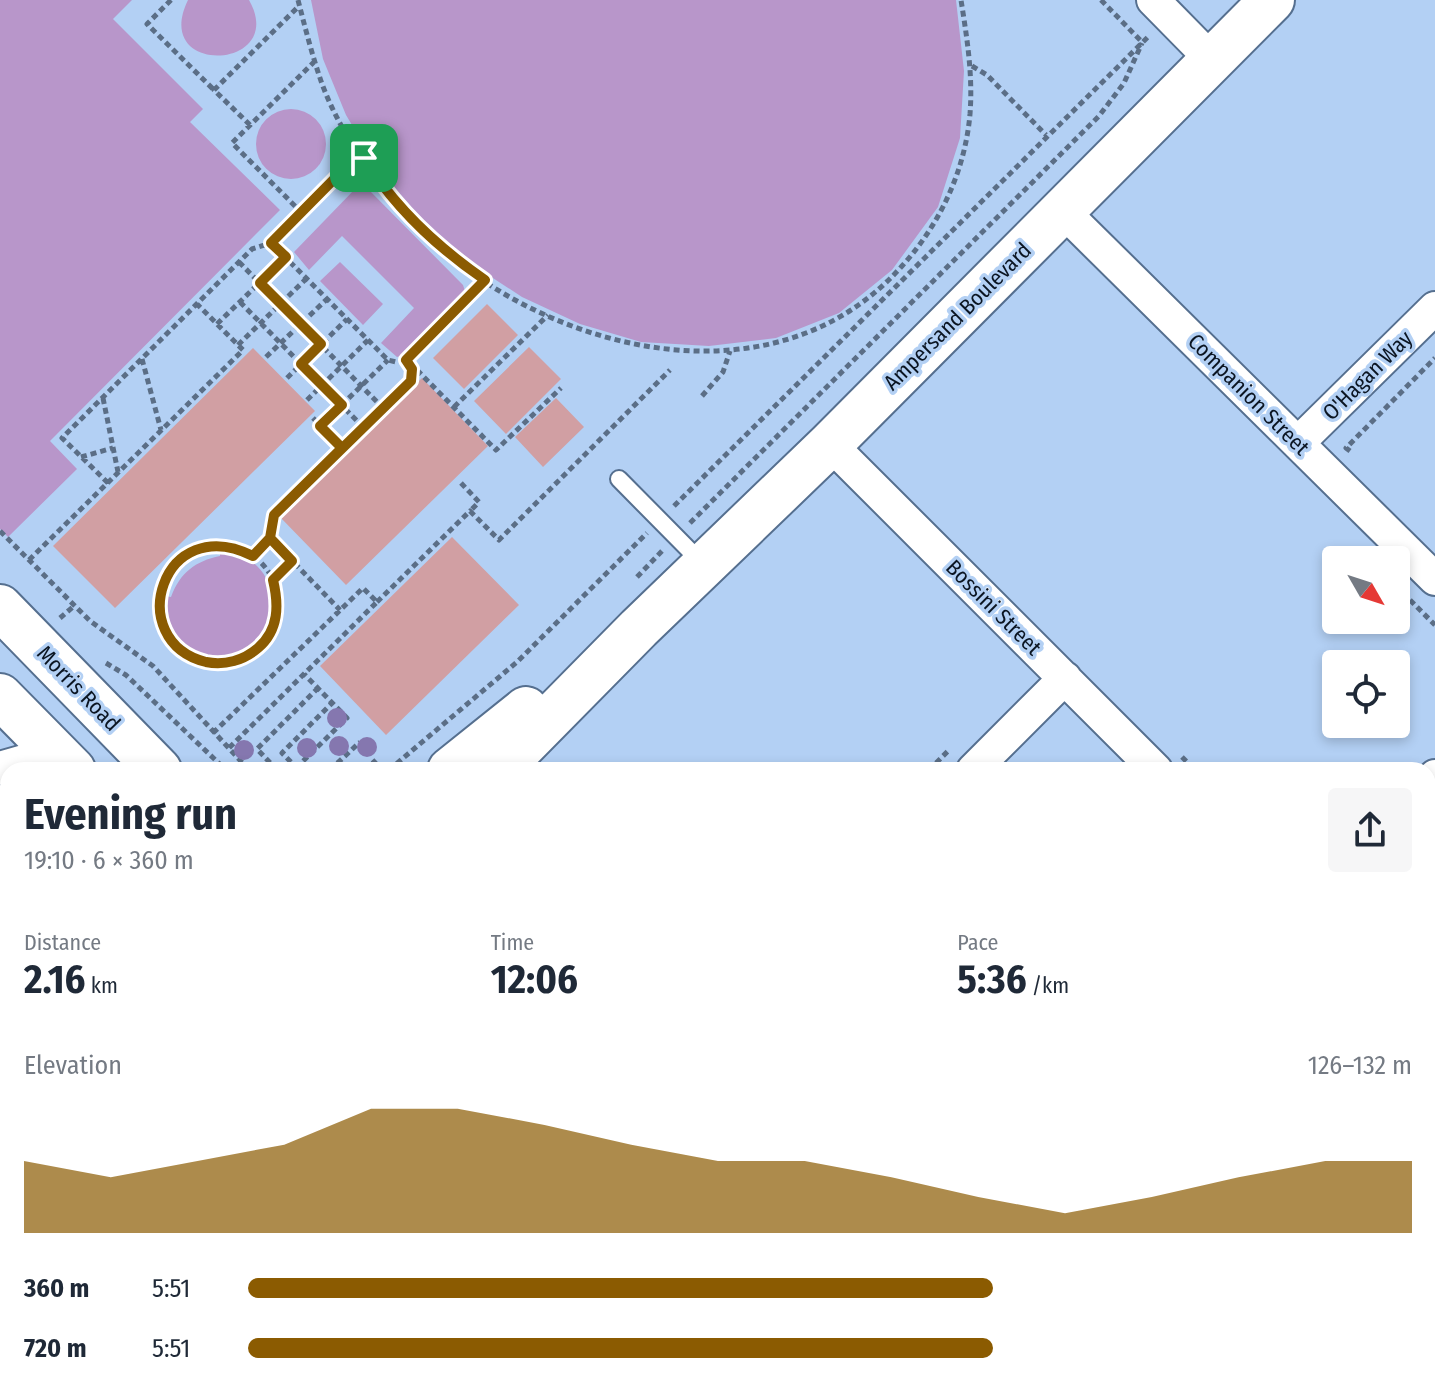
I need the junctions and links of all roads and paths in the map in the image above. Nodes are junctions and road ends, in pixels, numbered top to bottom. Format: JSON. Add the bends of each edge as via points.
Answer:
{"nodes":[{"id":1,"x":171,"y":0,"type":"edge"},
{"id":2,"x":961,"y":0,"type":"edge"},
{"id":3,"x":1101,"y":0,"type":"edge"},
{"id":4,"x":1153,"y":0,"type":"edge"},
{"id":5,"x":1272,"y":0,"type":"edge"},
{"id":6,"x":299,"y":3,"type":"edge"},
{"id":7,"x":1142,"y":42,"type":"junction"},
{"id":8,"x":1212,"y":60,"type":"junction"},
{"id":9,"x":315,"y":61,"type":"junction"},
{"id":10,"x":971,"y":66,"type":"junction"},
{"id":11,"x":214,"y":90,"type":"junction"},
{"id":12,"x":250,"y":125,"type":"junction"},
{"id":13,"x":1046,"y":135,"type":"junction"},
{"id":14,"x":361,"y":155,"type":"junction"},
{"id":15,"x":1062,"y":210,"type":"junction"},
{"id":16,"x":301,"y":212,"type":"junction"},
{"id":17,"x":271,"y":243,"type":"junction"},
{"id":18,"x":286,"y":257,"type":"junction"},
{"id":19,"x":239,"y":262,"type":"junction"},
{"id":20,"x":307,"y":278,"type":"junction"},
{"id":21,"x":485,"y":280,"type":"junction"},
{"id":22,"x":260,"y":283,"type":"junction"},
{"id":23,"x":327,"y":299,"type":"junction"},
{"id":24,"x":240,"y":302,"type":"junction"},
{"id":25,"x":197,"y":304,"type":"junction"},
{"id":26,"x":281,"y":304,"type":"junction"},
{"id":27,"x":1435,"y":308,"type":"edge"},
{"id":28,"x":548,"y":315,"type":"junction"},
{"id":29,"x":347,"y":319,"type":"junction"},
{"id":30,"x":260,"y":323,"type":"junction"},
{"id":31,"x":217,"y":324,"type":"junction"},
{"id":32,"x":301,"y":324,"type":"junction"},
{"id":33,"x":368,"y":340,"type":"junction"},
{"id":34,"x":281,"y":343,"type":"junction"},
{"id":35,"x":321,"y":344,"type":"junction"},
{"id":36,"x":238,"y":345,"type":"junction"},
{"id":37,"x":730,"y":351,"type":"junction"},
{"id":38,"x":266,"y":357,"type":"dead end"},
{"id":39,"x":1435,"y":358,"type":"edge"},
{"id":40,"x":142,"y":359,"type":"junction"},
{"id":41,"x":388,"y":360,"type":"junction"},
{"id":42,"x":406,"y":360,"type":"junction"},
{"id":43,"x":301,"y":364,"type":"junction"},
{"id":44,"x":342,"y":366,"type":"junction"},
{"id":45,"x":670,"y":370,"type":"dead end"},
{"id":46,"x":287,"y":378,"type":"dead end"},
{"id":47,"x":322,"y":385,"type":"junction"},
{"id":48,"x":362,"y":386,"type":"junction"},
{"id":49,"x":561,"y":388,"type":"dead end"},
{"id":50,"x":702,"y":396,"type":"dead end"},
{"id":51,"x":103,"y":398,"type":"junction"},
{"id":52,"x":307,"y":400,"type":"dead end"},
{"id":53,"x":342,"y":405,"type":"junction"},
{"id":54,"x":454,"y":407,"type":"junction"},
{"id":55,"x":383,"y":408,"type":"junction"},
{"id":56,"x":313,"y":418,"type":"dead end"},
{"id":57,"x":320,"y":426,"type":"junction"},
{"id":58,"x":364,"y":427,"type":"junction"},
{"id":59,"x":161,"y":431,"type":"junction"},
{"id":60,"x":1299,"y":442,"type":"junction"},
{"id":61,"x":830,"y":444,"type":"junction"},
{"id":62,"x":113,"y":448,"type":"junction"},
{"id":63,"x":342,"y":448,"type":"junction"},
{"id":64,"x":81,"y":457,"type":"junction"},
{"id":65,"x":1357,"y":459,"type":"dead end"},
{"id":66,"x":119,"y":473,"type":"junction"},
{"id":67,"x":619,"y":479,"type":"dead end"},
{"id":68,"x":108,"y":483,"type":"junction"},
{"id":69,"x":461,"y":483,"type":"dead end"},
{"id":70,"x":470,"y":511,"type":"junction"},
{"id":71,"x":660,"y":520,"type":"junction"},
{"id":72,"x":0,"y":531,"type":"edge"},
{"id":73,"x":270,"y":538,"type":"junction"},
{"id":74,"x":690,"y":551,"type":"junction"},
{"id":75,"x":253,"y":556,"type":"junction"},
{"id":76,"x":29,"y":560,"type":"junction"},
{"id":77,"x":292,"y":561,"type":"junction"},
{"id":78,"x":1435,"y":579,"type":"edge"},
{"id":79,"x":273,"y":580,"type":"junction"},
{"id":80,"x":633,"y":581,"type":"dead end"},
{"id":81,"x":1410,"y":599,"type":"edge"},
{"id":82,"x":377,"y":602,"type":"junction"},
{"id":83,"x":0,"y":607,"type":"edge"},
{"id":84,"x":340,"y":610,"type":"junction"},
{"id":85,"x":1435,"y":625,"type":"edge"},
{"id":86,"x":639,"y":628,"type":"junction"},
{"id":87,"x":304,"y":674,"type":"junction"},
{"id":88,"x":1065,"y":678,"type":"junction"},
{"id":89,"x":318,"y":688,"type":"junction"},
{"id":90,"x":332,"y":703,"type":"junction"},
{"id":91,"x":2,"y":708,"type":"edge"},
{"id":92,"x":213,"y":733,"type":"junction"},
{"id":93,"x":360,"y":742,"type":"dead end"},
{"id":94,"x":228,"y":749,"type":"junction"},
{"id":95,"x":21,"y":762,"type":"edge"},
{"id":96,"x":54,"y":762,"type":"edge"},
{"id":97,"x":65,"y":762,"type":"edge"},
{"id":98,"x":151,"y":762,"type":"edge"},
{"id":99,"x":241,"y":762,"type":"edge"},
{"id":100,"x":269,"y":762,"type":"edge"},
{"id":101,"x":290,"y":762,"type":"edge"},
{"id":102,"x":304,"y":762,"type":"edge"},
{"id":103,"x":339,"y":762,"type":"edge"},
{"id":104,"x":398,"y":762,"type":"edge"},
{"id":105,"x":460,"y":762,"type":"edge"},
{"id":106,"x":507,"y":762,"type":"edge"},
{"id":107,"x":981,"y":762,"type":"edge"},
{"id":108,"x":1148,"y":762,"type":"edge"}],
"edges":[{"from":1,"to":11,"type":"path","via":[[147,24]]},
{"from":2,"to":10,"type":"path"},
{"from":3,"to":7,"type":"path"},
{"from":4,"to":8,"type":"street"},
{"from":5,"to":8,"type":"street","name":"Ampersand Boulevard"},
{"from":6,"to":9,"type":"path"},
{"from":6,"to":11,"type":"path"},
{"from":7,"to":13,"type":"path"},
{"from":7,"to":74,"type":"path","via":[[1124,83],[1099,116]]},
{"from":8,"to":15,"type":"street","name":"Ampersand Boulevard"},
{"from":9,"to":12,"type":"path"},
{"from":9,"to":14,"type":"path"},
{"from":10,"to":13,"type":"path","via":[[987,75]]},
{"from":10,"to":37,"type":"path","via":[[970,116],[961,161],[944,209],[919,247],[850,313],[770,345]]},
{"from":11,"to":12,"type":"path"},
{"from":12,"to":16,"type":"path","via":[[232,143]]},
{"from":13,"to":71,"type":"path"},
{"from":14,"to":16,"type":"path"},
{"from":14,"to":21,"type":"path","via":[[407,216]]},
{"from":15,"to":60,"type":"street","name":"Companion Street"},
{"from":15,"to":61,"type":"street","name":"Ampersand Boulevard"},
{"from":16,"to":17,"type":"path"},
{"from":17,"to":18,"type":"path"},
{"from":17,"to":19,"type":"path","via":[[252,249]]},
{"from":18,"to":20,"type":"path"},
{"from":18,"to":22,"type":"path"},
{"from":19,"to":22,"type":"path"},
{"from":19,"to":25,"type":"path"},
{"from":20,"to":23,"type":"path"},
{"from":20,"to":26,"type":"path"},
{"from":21,"to":28,"type":"path"},
{"from":21,"to":42,"type":"path"},
{"from":22,"to":24,"type":"path"},
{"from":22,"to":26,"type":"path"},
{"from":23,"to":29,"type":"path"},
{"from":23,"to":32,"type":"path"},
{"from":24,"to":30,"type":"path"},
{"from":24,"to":31,"type":"path"},
{"from":25,"to":31,"type":"path"},
{"from":25,"to":40,"type":"path"},
{"from":26,"to":30,"type":"path"},
{"from":26,"to":32,"type":"path"},
{"from":27,"to":60,"type":"street","name":"O'Hagan Way"},
{"from":28,"to":37,"type":"path","via":[[637,346]]},
{"from":28,"to":54,"type":"path"},
{"from":29,"to":33,"type":"path"},
{"from":29,"to":35,"type":"path"},
{"from":30,"to":34,"type":"path"},
{"from":30,"to":36,"type":"path"},
{"from":31,"to":36,"type":"path"},
{"from":32,"to":34,"type":"path"},
{"from":32,"to":35,"type":"path"},
{"from":33,"to":41,"type":"path"},
{"from":33,"to":44,"type":"path"},
{"from":34,"to":38,"type":"path"},
{"from":34,"to":43,"type":"path"},
{"from":35,"to":43,"type":"path"},
{"from":35,"to":44,"type":"path"},
{"from":36,"to":59,"type":"path","via":[[243,350]]},
{"from":37,"to":50,"type":"path","via":[[723,372]]},
{"from":39,"to":65,"type":"path","via":[[1346,448]]},
{"from":40,"to":51,"type":"path"},
{"from":40,"to":59,"type":"path"},
{"from":41,"to":42,"type":"path"},
{"from":41,"to":48,"type":"path"},
{"from":42,"to":54,"type":"path"},
{"from":42,"to":55,"type":"path","via":[[411,381]]},
{"from":43,"to":46,"type":"path"},
{"from":43,"to":47,"type":"path"},
{"from":44,"to":47,"type":"path"},
{"from":44,"to":48,"type":"path"},
{"from":45,"to":70,"type":"path","via":[[499,540]]},
{"from":47,"to":52,"type":"path"},
{"from":47,"to":53,"type":"path"},
{"from":48,"to":53,"type":"path"},
{"from":48,"to":55,"type":"path"},
{"from":49,"to":54,"type":"path","via":[[496,450]]},
{"from":51,"to":62,"type":"path"},
{"from":51,"to":64,"type":"path","via":[[62,438]]},
{"from":53,"to":57,"type":"path"},
{"from":53,"to":58,"type":"path"},
{"from":55,"to":58,"type":"path"},
{"from":56,"to":57,"type":"path"},
{"from":57,"to":63,"type":"path"},
{"from":58,"to":63,"type":"path"},
{"from":59,"to":66,"type":"path"},
{"from":60,"to":78,"type":"street","name":"Companion Street"},
{"from":61,"to":74,"type":"street","name":"Ampersand Boulevard"},
{"from":61,"to":88,"type":"street","name":"Bossini Street"},
{"from":62,"to":64,"type":"path"},
{"from":62,"to":66,"type":"path"},
{"from":63,"to":73,"type":"path","via":[[274,515]]},
{"from":64,"to":68,"type":"path"},
{"from":66,"to":68,"type":"path"},
{"from":67,"to":71,"type":"lane"},
{"from":68,"to":76,"type":"path"},
{"from":69,"to":70,"type":"path","via":[[479,502]]},
{"from":70,"to":82,"type":"path"},
{"from":71,"to":74,"type":"lane"},
{"from":71,"to":104,"type":"path","via":[[517,662]]},
{"from":72,"to":76,"type":"path"},
{"from":73,"to":75,"type":"path"},
{"from":73,"to":77,"type":"path"},
{"from":74,"to":80,"type":"path"},
{"from":74,"to":86,"type":"street","name":"Ampersand Boulevard"},
{"from":75,"to":79,"type":"path"},
{"from":75,"to":79,"type":"path","via":[[237,548],[202,547],[173,567],[160,600],[161,618],[173,641],[194,658],[211,663],[246,657],[271,632],[277,615]]},
{"from":76,"to":92,"type":"path","via":[[90,621],[153,666]]},
{"from":77,"to":79,"type":"path"},
{"from":77,"to":84,"type":"path"},
{"from":81,"to":85,"type":"path"},
{"from":82,"to":84,"type":"path","via":[[363,588]]},
{"from":82,"to":87,"type":"path"},
{"from":83,"to":98,"type":"street","name":"Morris Road"},
{"from":84,"to":92,"type":"path"},
{"from":86,"to":105,"type":"street","name":"Ampersand Boulevard"},
{"from":86,"to":106,"type":"street","name":"Ampersand Boulevard"},
{"from":87,"to":89,"type":"path"},
{"from":87,"to":94,"type":"path"},
{"from":88,"to":107,"type":"street"},
{"from":88,"to":108,"type":"street","name":"Bossini Street"},
{"from":89,"to":90,"type":"path"},
{"from":89,"to":100,"type":"path","via":[[257,749]]},
{"from":90,"to":101,"type":"path","via":[[282,753]]},
{"from":90,"to":102,"type":"path","via":[[347,718]]},
{"from":91,"to":97,"type":"street"},
{"from":92,"to":94,"type":"path"},
{"from":93,"to":103,"type":"path"},
{"from":94,"to":99,"type":"path"},
{"from":95,"to":96,"type":"street"}]}
